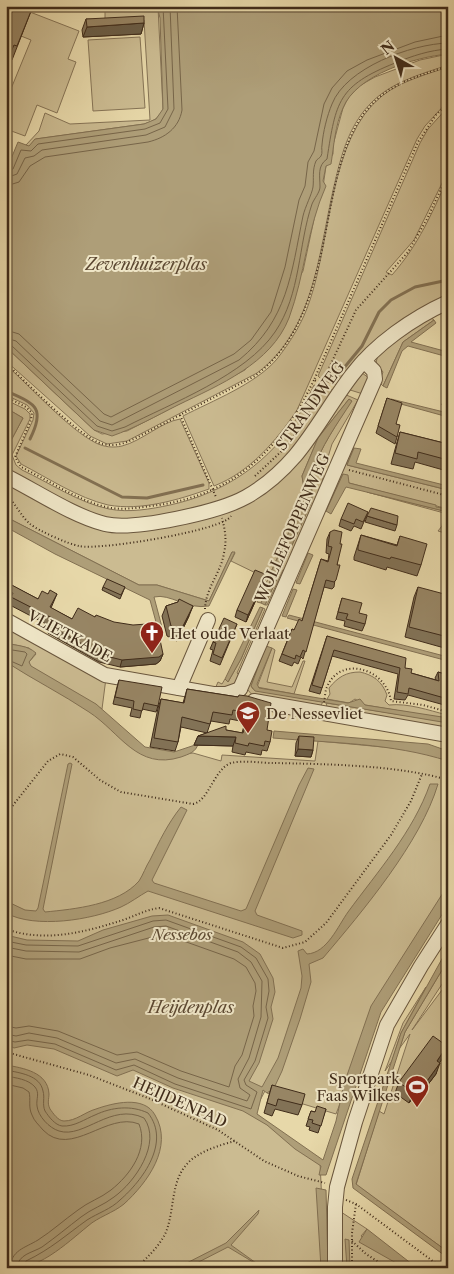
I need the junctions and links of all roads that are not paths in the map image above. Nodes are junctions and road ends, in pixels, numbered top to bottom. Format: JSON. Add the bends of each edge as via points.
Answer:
{"nodes":[{"id":1,"x":448,"y":302,"type":"edge"},
{"id":2,"x":364,"y":361,"type":"junction"},
{"id":3,"x":6,"y":476,"type":"edge"},
{"id":4,"x":207,"y":615,"type":"road end"},
{"id":5,"x":6,"y":620,"type":"edge"},
{"id":6,"x":179,"y":688,"type":"junction"},
{"id":7,"x":240,"y":690,"type":"junction"},
{"id":8,"x":448,"y":735,"type":"edge"},
{"id":9,"x":448,"y":924,"type":"edge"},
{"id":10,"x":335,"y":1268,"type":"edge"}],
"edges":[{"from":1,"to":2,"type":"street","via":[[397,334]]},
{"from":2,"to":3,"type":"street","name":"STRANDWEG","via":[[293,458],[263,485],[234,502],[157,522],[122,526],[87,517]]},
{"from":2,"to":7,"type":"street","name":"WOLLEFOPPENWEG","via":[[374,371],[375,379]]},
{"from":4,"to":6,"type":"street"},
{"from":5,"to":6,"type":"street","name":"VLIETKADE","via":[[105,675]]},
{"from":6,"to":7,"type":"street","name":"VLIETKADE","via":[[226,694]]},
{"from":7,"to":8,"type":"street","via":[[254,701]]},
{"from":9,"to":10,"type":"street","via":[[387,1026],[355,1122],[336,1191]]}]}
